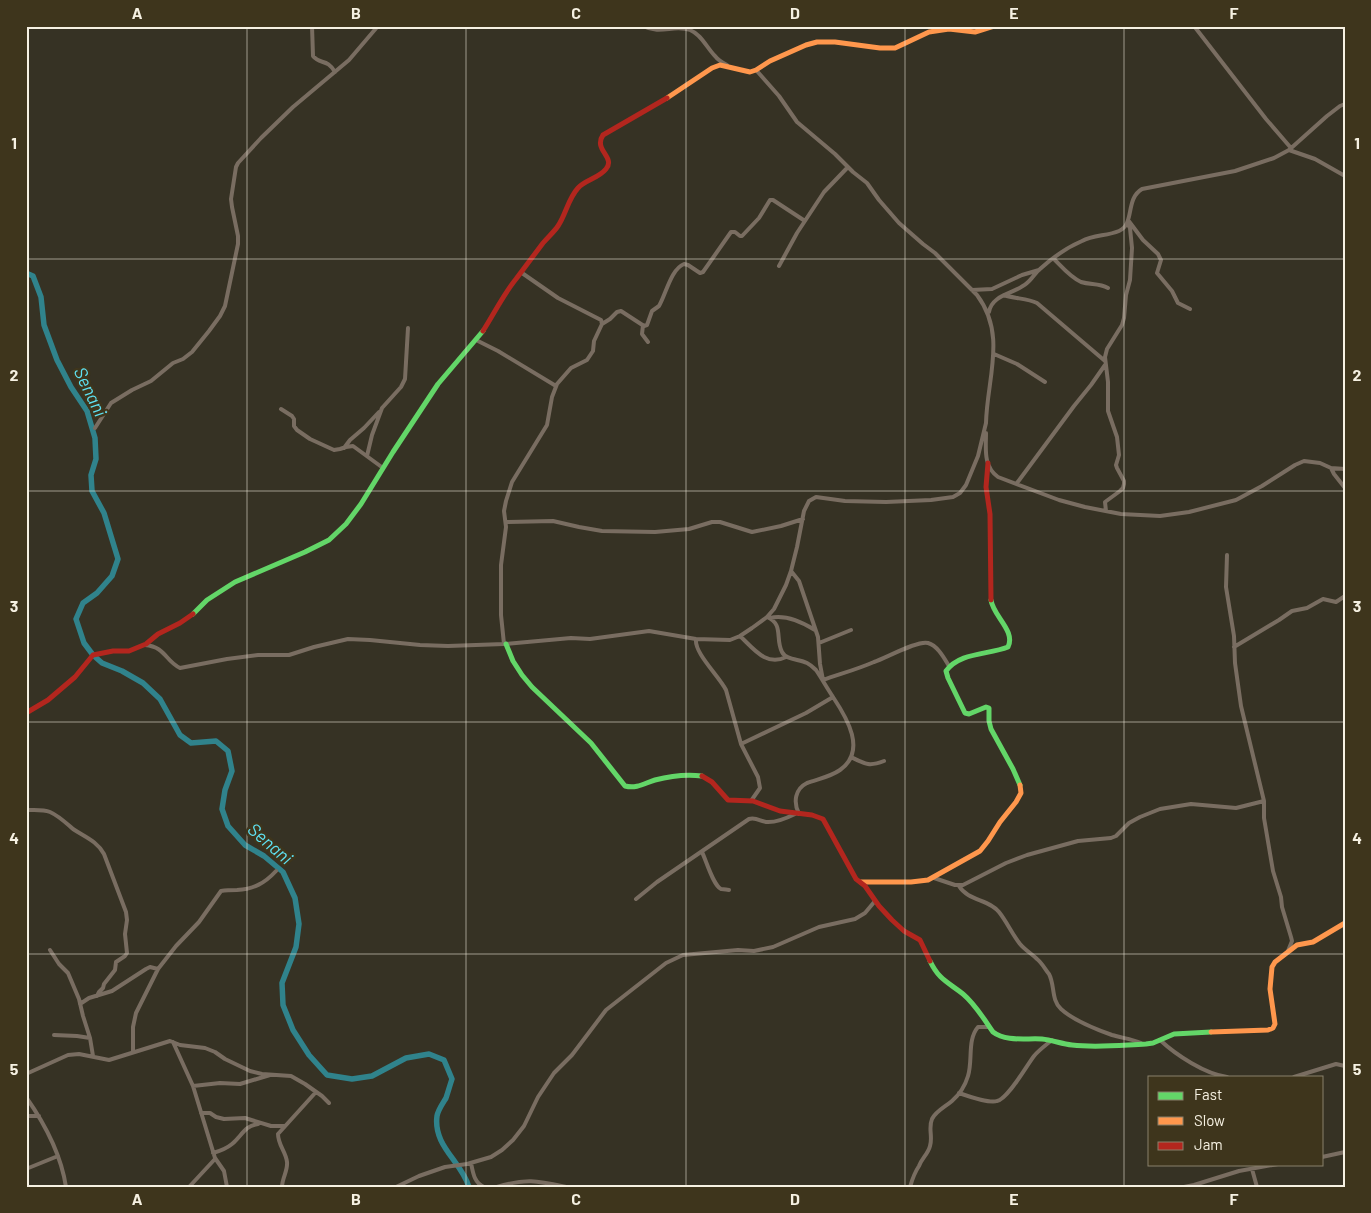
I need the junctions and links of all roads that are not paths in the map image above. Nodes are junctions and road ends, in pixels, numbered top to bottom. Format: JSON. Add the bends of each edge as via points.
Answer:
{"nodes":[{"id":1,"x":312,"y":26,"type":"edge"},
{"id":2,"x":378,"y":26,"type":"edge"},
{"id":3,"x":643,"y":26,"type":"edge"},
{"id":4,"x":994,"y":26,"type":"edge"},
{"id":5,"x":1194,"y":26,"type":"edge"},
{"id":6,"x":728,"y":66,"type":"junction"},
{"id":7,"x":756,"y":70,"type":"junction"},
{"id":8,"x":335,"y":72,"type":"junction"},
{"id":9,"x":1345,"y":104,"type":"edge"},
{"id":10,"x":1290,"y":149,"type":"junction"},
{"id":11,"x":848,"y":167,"type":"junction"},
{"id":12,"x":1345,"y":176,"type":"edge"},
{"id":13,"x":805,"y":221,"type":"junction"},
{"id":14,"x":1128,"y":221,"type":"junction"},
{"id":15,"x":1054,"y":259,"type":"junction"},
{"id":16,"x":779,"y":266,"type":"dead end"},
{"id":17,"x":1040,"y":270,"type":"junction"},
{"id":18,"x":522,"y":273,"type":"junction"},
{"id":19,"x":1108,"y":288,"type":"dead end"},
{"id":20,"x":972,"y":290,"type":"junction"},
{"id":21,"x":1004,"y":295,"type":"junction"},
{"id":22,"x":1190,"y":309,"type":"dead end"},
{"id":23,"x":989,"y":313,"type":"junction"},
{"id":24,"x":602,"y":324,"type":"junction"},
{"id":25,"x":642,"y":325,"type":"junction"},
{"id":26,"x":408,"y":328,"type":"dead end"},
{"id":27,"x":476,"y":340,"type":"junction"},
{"id":28,"x":648,"y":342,"type":"dead end"},
{"id":29,"x":994,"y":354,"type":"junction"},
{"id":30,"x":1105,"y":363,"type":"junction"},
{"id":31,"x":1045,"y":382,"type":"dead end"},
{"id":32,"x":556,"y":386,"type":"junction"},
{"id":33,"x":382,"y":408,"type":"junction"},
{"id":34,"x":281,"y":409,"type":"dead end"},
{"id":35,"x":986,"y":422,"type":"junction"},
{"id":36,"x":94,"y":428,"type":"dead end"},
{"id":37,"x":344,"y":448,"type":"junction"},
{"id":38,"x":367,"y":456,"type":"junction"},
{"id":39,"x":988,"y":463,"type":"junction"},
{"id":40,"x":382,"y":468,"type":"junction"},
{"id":41,"x":1331,"y":468,"type":"junction"},
{"id":42,"x":1345,"y":469,"type":"edge"},
{"id":43,"x":1017,"y":483,"type":"junction"},
{"id":44,"x":1345,"y":488,"type":"edge"},
{"id":45,"x":1106,"y":511,"type":"junction"},
{"id":46,"x":802,"y":519,"type":"junction"},
{"id":47,"x":506,"y":522,"type":"junction"},
{"id":48,"x":1227,"y":555,"type":"dead end"},
{"id":49,"x":791,"y":571,"type":"junction"},
{"id":50,"x":1345,"y":596,"type":"edge"},
{"id":51,"x":769,"y":617,"type":"junction"},
{"id":52,"x":851,"y":630,"type":"dead end"},
{"id":53,"x":816,"y":631,"type":"junction"},
{"id":54,"x":740,"y":636,"type":"junction"},
{"id":55,"x":696,"y":638,"type":"junction"},
{"id":56,"x":819,"y":643,"type":"junction"},
{"id":57,"x":505,"y":644,"type":"junction"},
{"id":58,"x":145,"y":645,"type":"junction"},
{"id":59,"x":1234,"y":647,"type":"junction"},
{"id":60,"x":786,"y":657,"type":"junction"},
{"id":61,"x":949,"y":666,"type":"junction"},
{"id":62,"x":823,"y":680,"type":"junction"},
{"id":63,"x":833,"y":697,"type":"junction"},
{"id":64,"x":26,"y":713,"type":"edge"},
{"id":65,"x":741,"y":744,"type":"junction"},
{"id":66,"x":851,"y":757,"type":"junction"},
{"id":67,"x":884,"y":761,"type":"dead end"},
{"id":68,"x":751,"y":801,"type":"junction"},
{"id":69,"x":1264,"y":801,"type":"junction"},
{"id":70,"x":26,"y":810,"type":"edge"},
{"id":71,"x":797,"y":814,"type":"junction"},
{"id":72,"x":702,"y":852,"type":"junction"},
{"id":73,"x":276,"y":871,"type":"dead end"},
{"id":74,"x":934,"y":878,"type":"junction"},
{"id":75,"x":861,"y":882,"type":"junction"},
{"id":76,"x":959,"y":886,"type":"junction"},
{"id":77,"x":729,"y":890,"type":"dead end"},
{"id":78,"x":636,"y":899,"type":"dead end"},
{"id":79,"x":875,"y":901,"type":"junction"},
{"id":80,"x":1345,"y":923,"type":"edge"},
{"id":81,"x":50,"y":950,"type":"dead end"},
{"id":82,"x":1288,"y":951,"type":"junction"},
{"id":83,"x":158,"y":969,"type":"junction"},
{"id":84,"x":97,"y":996,"type":"junction"},
{"id":85,"x":80,"y":1004,"type":"junction"},
{"id":86,"x":989,"y":1027,"type":"junction"},
{"id":87,"x":54,"y":1035,"type":"dead end"},
{"id":88,"x":90,"y":1038,"type":"junction"},
{"id":89,"x":1052,"y":1040,"type":"junction"},
{"id":90,"x":1160,"y":1040,"type":"junction"},
{"id":91,"x":173,"y":1042,"type":"junction"},
{"id":92,"x":1143,"y":1045,"type":"junction"},
{"id":93,"x":133,"y":1052,"type":"junction"},
{"id":94,"x":93,"y":1056,"type":"junction"},
{"id":95,"x":1345,"y":1066,"type":"edge"},
{"id":96,"x":26,"y":1074,"type":"edge"},
{"id":97,"x":272,"y":1075,"type":"junction"},
{"id":98,"x":1222,"y":1076,"type":"edge"},
{"id":99,"x":1297,"y":1076,"type":"edge"},
{"id":100,"x":193,"y":1086,"type":"junction"},
{"id":101,"x":316,"y":1092,"type":"junction"},
{"id":102,"x":959,"y":1093,"type":"junction"},
{"id":103,"x":26,"y":1097,"type":"edge"},
{"id":104,"x":329,"y":1103,"type":"dead end"},
{"id":105,"x":201,"y":1113,"type":"junction"},
{"id":106,"x":26,"y":1116,"type":"edge"},
{"id":107,"x":39,"y":1116,"type":"junction"},
{"id":108,"x":260,"y":1123,"type":"junction"},
{"id":109,"x":284,"y":1126,"type":"junction"},
{"id":110,"x":1345,"y":1152,"type":"edge"},
{"id":111,"x":213,"y":1153,"type":"junction"},
{"id":112,"x":58,"y":1156,"type":"junction"},
{"id":113,"x":1324,"y":1157,"type":"edge"},
{"id":114,"x":216,"y":1159,"type":"junction"},
{"id":115,"x":470,"y":1163,"type":"junction"},
{"id":116,"x":1268,"y":1166,"type":"edge"},
{"id":117,"x":26,"y":1169,"type":"edge"},
{"id":118,"x":1252,"y":1169,"type":"junction"},
{"id":119,"x":481,"y":1186,"type":"edge"},
{"id":120,"x":66,"y":1187,"type":"edge"},
{"id":121,"x":189,"y":1187,"type":"edge"},
{"id":122,"x":227,"y":1187,"type":"edge"},
{"id":123,"x":282,"y":1187,"type":"edge"},
{"id":124,"x":396,"y":1187,"type":"edge"},
{"id":125,"x":497,"y":1187,"type":"edge"},
{"id":126,"x":566,"y":1187,"type":"edge"},
{"id":127,"x":910,"y":1187,"type":"edge"},
{"id":128,"x":1184,"y":1187,"type":"edge"},
{"id":129,"x":1257,"y":1187,"type":"edge"}],
"edges":[{"from":1,"to":8,"type":"street","via":[[313,56],[330,64]]},
{"from":2,"to":8,"type":"street"},
{"from":3,"to":6,"type":"street","via":[[656,30],[690,30]]},
{"from":4,"to":7,"type":"street","via":[[975,32],[949,29],[929,32],[895,48],[818,42]]},
{"from":5,"to":10,"type":"street"},
{"from":6,"to":7,"type":"street","via":[[744,71]]},
{"from":6,"to":18,"type":"street","via":[[712,68],[599,139],[609,165],[578,187],[562,220]]},
{"from":7,"to":11,"type":"street","via":[[797,122]]},
{"from":8,"to":36,"type":"street","via":[[289,111],[236,167],[231,199],[238,244],[220,316],[192,352],[151,381],[116,400]]},
{"from":9,"to":10,"type":"street"},
{"from":10,"to":12,"type":"street"},
{"from":10,"to":14,"type":"street","via":[[1241,170],[1142,188],[1134,196]]},
{"from":11,"to":13,"type":"street","via":[[824,192]]},
{"from":11,"to":20,"type":"street","via":[[867,183],[899,223]]},
{"from":13,"to":16,"type":"street"},
{"from":13,"to":25,"type":"street","via":[[770,200],[742,236],[731,232],[703,272],[684,264],[679,266],[659,306],[652,310],[647,325]]},
{"from":14,"to":15,"type":"street","via":[[1123,228],[1084,240]]},
{"from":14,"to":22,"type":"street","via":[[1158,254],[1157,272],[1176,301]]},
{"from":14,"to":30,"type":"street","via":[[1132,248],[1124,318],[1105,353]]},
{"from":15,"to":17,"type":"street"},
{"from":15,"to":19,"type":"street","via":[[1081,282]]},
{"from":17,"to":20,"type":"street","via":[[992,289]]},
{"from":17,"to":21,"type":"street","via":[[1025,285]]},
{"from":18,"to":24,"type":"street","via":[[558,298],[601,320]]},
{"from":18,"to":27,"type":"street"},
{"from":20,"to":23,"type":"street"},
{"from":21,"to":23,"type":"street","via":[[992,304]]},
{"from":21,"to":30,"type":"street","via":[[1037,303]]},
{"from":23,"to":29,"type":"street"},
{"from":24,"to":25,"type":"street","via":[[618,311]]},
{"from":24,"to":32,"type":"street","via":[[592,354],[571,368]]},
{"from":25,"to":28,"type":"street","via":[[642,334]]},
{"from":26,"to":33,"type":"street","via":[[405,379]]},
{"from":27,"to":32,"type":"street"},
{"from":27,"to":40,"type":"street","via":[[438,384]]},
{"from":29,"to":31,"type":"street"},
{"from":29,"to":35,"type":"street"},
{"from":30,"to":43,"type":"street"},
{"from":30,"to":45,"type":"street","via":[[1108,416],[1116,432],[1117,468],[1124,481],[1123,488],[1105,502]]},
{"from":32,"to":47,"type":"street","via":[[547,425],[512,482],[504,511]]},
{"from":33,"to":37,"type":"street"},
{"from":33,"to":38,"type":"street"},
{"from":34,"to":37,"type":"street","via":[[292,416],[296,429],[310,439],[330,449]]},
{"from":35,"to":39,"type":"street"},
{"from":35,"to":46,"type":"street","via":[[978,456],[966,485],[953,497],[886,502],[816,498],[809,501]]},
{"from":37,"to":38,"type":"street","via":[[352,446]]},
{"from":38,"to":40,"type":"street"},
{"from":39,"to":43,"type":"street","via":[[998,477]]},
{"from":39,"to":61,"type":"street","via":[[986,487],[990,514],[991,603],[1008,630],[1010,643]]},
{"from":40,"to":58,"type":"street","via":[[361,504],[329,540],[236,582]]},
{"from":41,"to":42,"type":"street"},
{"from":41,"to":44,"type":"street"},
{"from":41,"to":45,"type":"street","via":[[1311,461],[1299,463],[1236,500],[1189,512],[1160,516]]},
{"from":43,"to":45,"type":"street","via":[[1074,504]]},
{"from":46,"to":47,"type":"street","via":[[752,532],[720,522],[655,532],[602,531],[553,521]]},
{"from":46,"to":49,"type":"street"},
{"from":47,"to":57,"type":"street","via":[[501,565],[501,615]]},
{"from":48,"to":59,"type":"street","via":[[1226,587]]},
{"from":49,"to":51,"type":"street"},
{"from":49,"to":53,"type":"street","via":[[799,581]]},
{"from":50,"to":59,"type":"street","via":[[1336,602],[1323,599],[1307,608],[1292,611]]},
{"from":51,"to":53,"type":"street","via":[[794,620]]},
{"from":51,"to":54,"type":"street"},
{"from":51,"to":60,"type":"street","via":[[777,626],[780,646]]},
{"from":52,"to":56,"type":"street"},
{"from":53,"to":56,"type":"street"},
{"from":54,"to":55,"type":"street","via":[[730,640]]},
{"from":54,"to":60,"type":"street","via":[[765,658]]},
{"from":55,"to":57,"type":"street","via":[[649,631],[590,639]]},
{"from":55,"to":65,"type":"street","via":[[697,647],[726,690]]},
{"from":56,"to":62,"type":"street"},
{"from":57,"to":58,"type":"street","via":[[448,646],[348,640],[289,655],[258,655],[180,668],[158,648]]},
{"from":57,"to":68,"type":"street","via":[[517,670],[536,693],[592,744],[626,786],[700,775],[728,800]]},
{"from":58,"to":64,"type":"street","via":[[129,651],[94,655],[75,677],[48,700]]},
{"from":59,"to":69,"type":"street","via":[[1241,706]]},
{"from":60,"to":62,"type":"street","via":[[811,665]]},
{"from":61,"to":62,"type":"street","via":[[935,647],[921,643]]},
{"from":61,"to":74,"type":"street","via":[[946,671],[948,678],[965,713],[989,708],[992,729],[1022,789],[986,845]]},
{"from":62,"to":63,"type":"street"},
{"from":63,"to":65,"type":"street"},
{"from":63,"to":66,"type":"street","via":[[851,730]]},
{"from":65,"to":68,"type":"street","via":[[760,784]]},
{"from":66,"to":67,"type":"street","via":[[872,765]]},
{"from":66,"to":71,"type":"street","via":[[833,774],[803,785],[795,800]]},
{"from":68,"to":71,"type":"street"},
{"from":69,"to":76,"type":"street","via":[[1236,808],[1191,804],[1160,809],[1134,820],[1113,837],[1078,841],[1027,855]]},
{"from":69,"to":82,"type":"street","via":[[1273,871],[1292,941]]},
{"from":70,"to":84,"type":"street","via":[[51,812],[101,847],[122,898],[126,912],[127,953],[116,962],[115,970]]},
{"from":71,"to":72,"type":"street","via":[[776,821],[749,819]]},
{"from":71,"to":75,"type":"street","via":[[823,819],[856,879]]},
{"from":72,"to":77,"type":"street","via":[[718,887]]},
{"from":72,"to":78,"type":"street"},
{"from":73,"to":83,"type":"street","via":[[260,885],[221,892]]},
{"from":74,"to":75,"type":"street","via":[[911,882]]},
{"from":74,"to":76,"type":"street"},
{"from":75,"to":79,"type":"street"},
{"from":76,"to":92,"type":"street","via":[[1000,913],[1023,948],[1046,969],[1060,1008],[1099,1030]]},
{"from":79,"to":86,"type":"street","via":[[892,920],[920,940],[934,970],[966,997]]},
{"from":79,"to":115,"type":"street","via":[[855,919],[819,927],[773,947],[683,955],[666,963],[606,1010],[554,1073],[513,1140],[496,1155]]},
{"from":80,"to":82,"type":"street","via":[[1323,938],[1296,945]]},
{"from":81,"to":85,"type":"street","via":[[68,973]]},
{"from":82,"to":90,"type":"street","via":[[1272,967],[1273,1028],[1174,1034]]},
{"from":83,"to":84,"type":"street","via":[[146,969],[112,991]]},
{"from":83,"to":93,"type":"street","via":[[136,1013]]},
{"from":84,"to":85,"type":"street"},
{"from":85,"to":88,"type":"street"},
{"from":86,"to":89,"type":"street","via":[[999,1036]]},
{"from":86,"to":102,"type":"street","via":[[975,1031],[970,1068]]},
{"from":87,"to":88,"type":"street"},
{"from":88,"to":94,"type":"street"},
{"from":89,"to":92,"type":"street","via":[[1073,1045]]},
{"from":89,"to":102,"type":"street","via":[[1035,1055],[997,1102]]},
{"from":90,"to":92,"type":"street"},
{"from":90,"to":98,"type":"street","via":[[1204,1070]]},
{"from":91,"to":93,"type":"street","via":[[170,1040]]},
{"from":91,"to":97,"type":"street","via":[[205,1048],[250,1071]]},
{"from":91,"to":100,"type":"street"},
{"from":93,"to":94,"type":"street","via":[[109,1060]]},
{"from":94,"to":96,"type":"street","via":[[68,1055]]},
{"from":95,"to":99,"type":"street","via":[[1336,1064]]},
{"from":97,"to":100,"type":"street","via":[[240,1084]]},
{"from":97,"to":101,"type":"street","via":[[291,1076]]},
{"from":100,"to":105,"type":"street"},
{"from":101,"to":104,"type":"street"},
{"from":101,"to":109,"type":"street"},
{"from":102,"to":127,"type":"street","via":[[931,1121],[928,1153],[918,1166]]},
{"from":103,"to":107,"type":"street"},
{"from":105,"to":108,"type":"street"},
{"from":105,"to":111,"type":"street"},
{"from":106,"to":107,"type":"street"},
{"from":107,"to":112,"type":"street"},
{"from":108,"to":109,"type":"street"},
{"from":108,"to":111,"type":"street","via":[[247,1127],[226,1149]]},
{"from":109,"to":123,"type":"street","via":[[278,1134],[288,1167]]},
{"from":110,"to":113,"type":"street"},
{"from":111,"to":114,"type":"street"},
{"from":112,"to":117,"type":"street"},
{"from":112,"to":120,"type":"street"},
{"from":114,"to":121,"type":"street"},
{"from":114,"to":122,"type":"street","via":[[224,1171]]},
{"from":115,"to":119,"type":"street"},
{"from":115,"to":124,"type":"street","via":[[444,1167]]},
{"from":116,"to":118,"type":"street"},
{"from":118,"to":128,"type":"street"},
{"from":118,"to":129,"type":"street"},
{"from":125,"to":126,"type":"street","via":[[531,1180]]}]}
